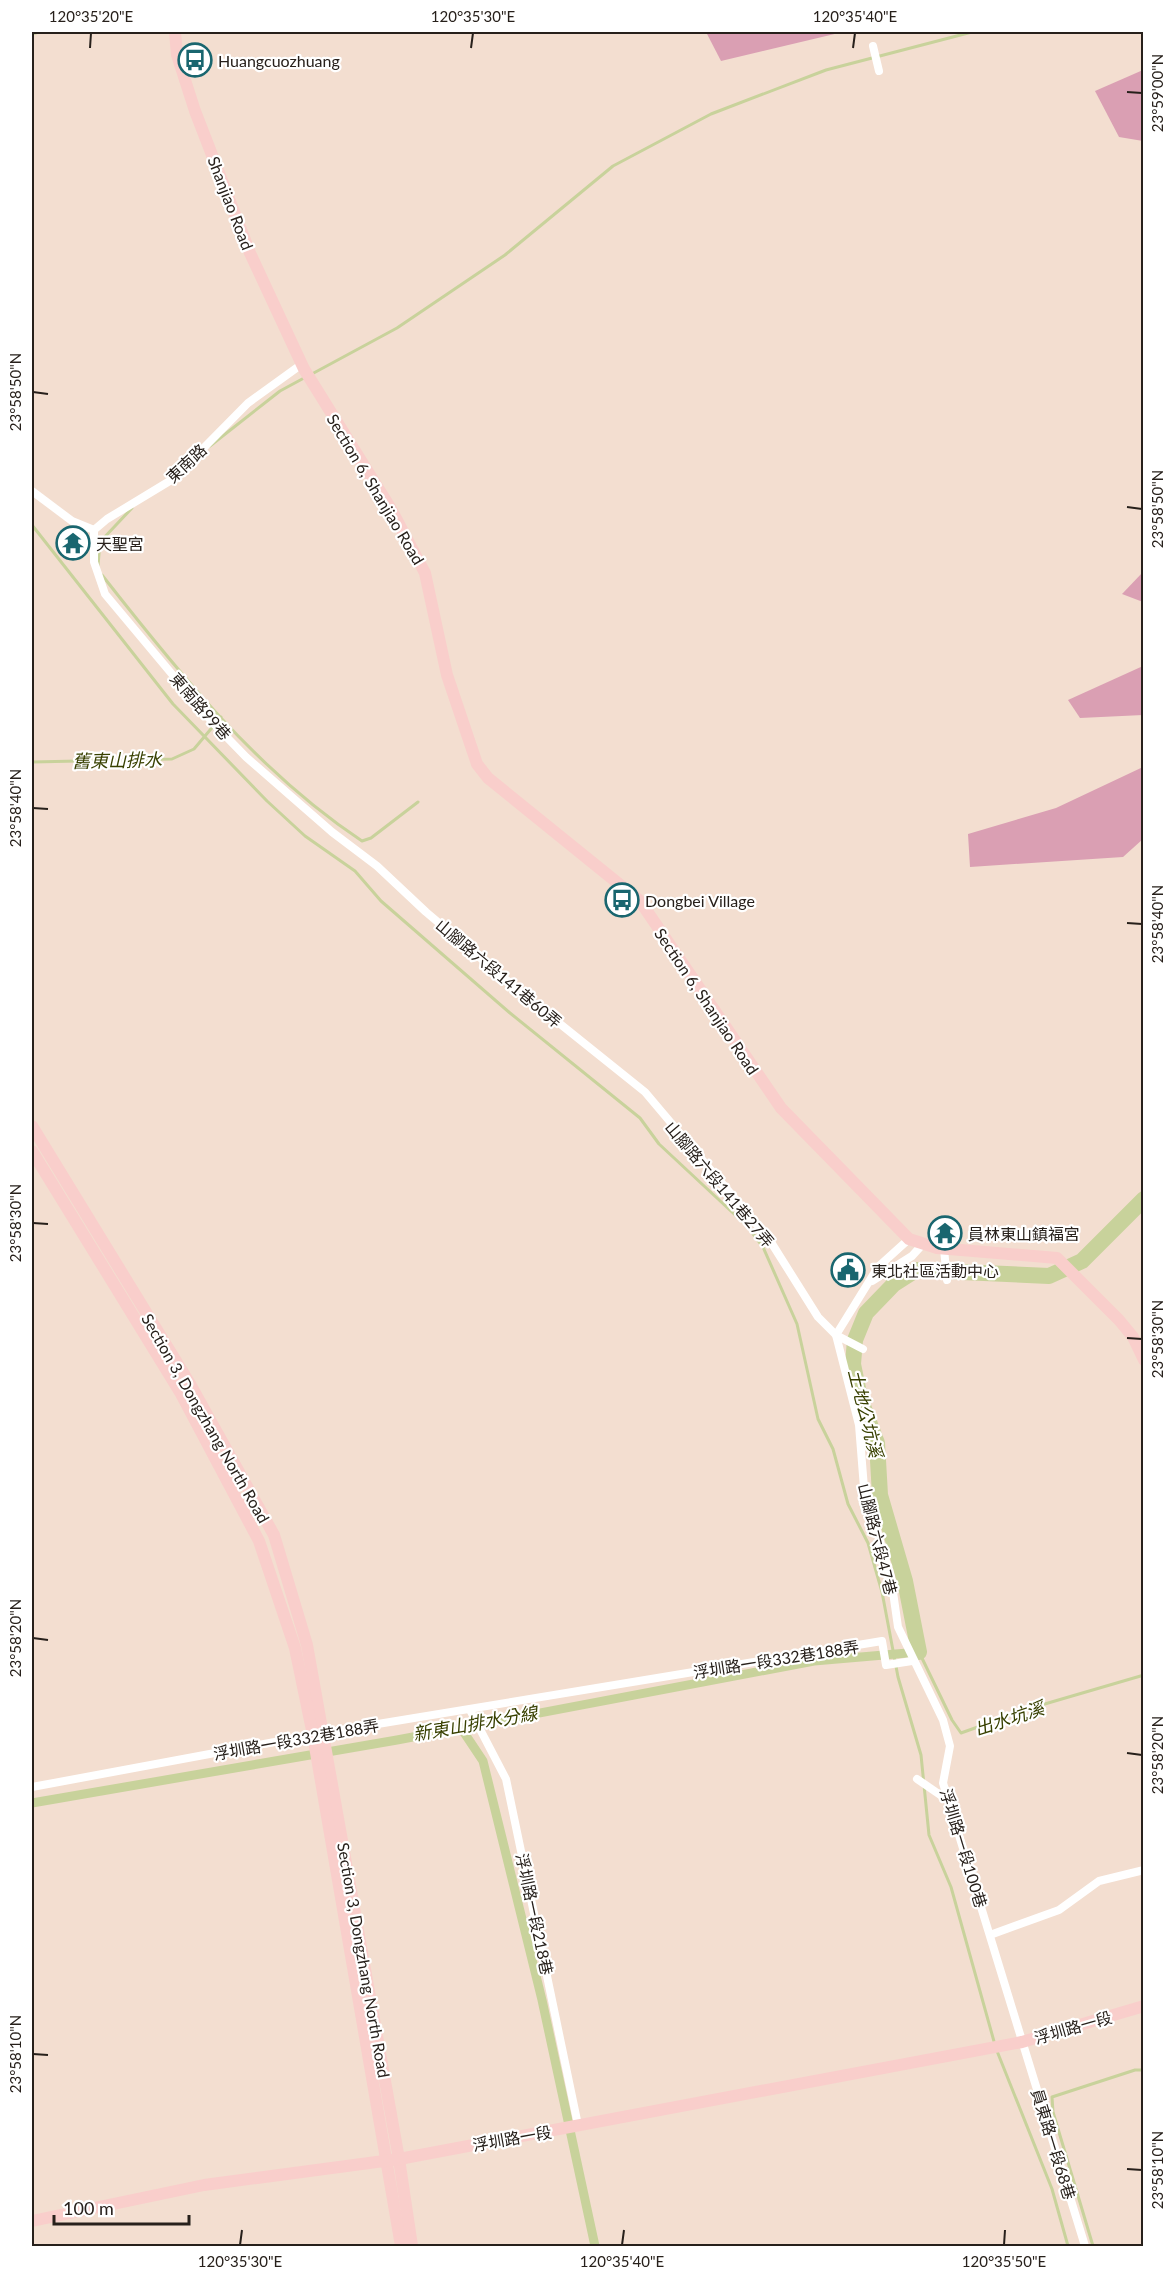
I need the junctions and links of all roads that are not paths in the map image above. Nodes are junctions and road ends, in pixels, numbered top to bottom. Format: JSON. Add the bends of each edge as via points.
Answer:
{"nodes":[{"id":1,"x":175,"y":32,"type":"edge"},
{"id":2,"x":873,"y":46,"type":"dead end"},
{"id":3,"x":879,"y":71,"type":"dead end"},
{"id":4,"x":303,"y":367,"type":"junction"},
{"id":5,"x":313,"y":385,"type":"joint"},
{"id":6,"x":32,"y":490,"type":"edge"},
{"id":7,"x":94,"y":530,"type":"junction"},
{"id":8,"x":357,"y":850,"type":"joint"},
{"id":9,"x":645,"y":1092,"type":"joint"},
{"id":10,"x":32,"y":1126,"type":"edge"},
{"id":11,"x":32,"y":1151,"type":"edge"},
{"id":12,"x":909,"y":1239,"type":"junction"},
{"id":13,"x":922,"y":1245,"type":"junction"},
{"id":14,"x":944,"y":1249,"type":"junction"},
{"id":15,"x":947,"y":1280,"type":"dead end"},
{"id":16,"x":870,"y":1284,"type":"junction"},
{"id":17,"x":836,"y":1335,"type":"junction"},
{"id":18,"x":863,"y":1349,"type":"dead end"},
{"id":19,"x":1143,"y":1360,"type":"edge"},
{"id":20,"x":912,"y":1661,"type":"junction"},
{"id":21,"x":470,"y":1710,"type":"junction"},
{"id":22,"x":318,"y":1734,"type":"junction"},
{"id":23,"x":917,"y":1779,"type":"dead end"},
{"id":24,"x":32,"y":1787,"type":"edge"},
{"id":25,"x":949,"y":1801,"type":"junction"},
{"id":26,"x":1143,"y":1870,"type":"edge"},
{"id":27,"x":990,"y":1935,"type":"junction"},
{"id":28,"x":1143,"y":2006,"type":"edge"},
{"id":29,"x":1022,"y":2042,"type":"junction"},
{"id":30,"x":578,"y":2125,"type":"junction"},
{"id":31,"x":394,"y":2160,"type":"junction"},
{"id":32,"x":32,"y":2221,"type":"edge"},
{"id":33,"x":401,"y":2247,"type":"edge"},
{"id":34,"x":412,"y":2247,"type":"edge"},
{"id":35,"x":1085,"y":2247,"type":"edge"}],
"edges":[{"from":1,"to":4,"type":"street","name":"Shanjiao Road","via":[[177,55],[195,111],[250,253]]},
{"from":2,"to":3,"type":"street"},
{"from":4,"to":5,"type":"street","name":"Shanjiao Road"},
{"from":4,"to":7,"type":"street","name":"東南路","via":[[248,403],[173,479]]},
{"from":5,"to":12,"type":"street","name":"Section 6, Shanjiao Road","via":[[391,508],[422,566],[447,675],[477,764],[488,778],[640,901],[781,1108]]},
{"from":6,"to":7,"type":"street","via":[[72,521]]},
{"from":7,"to":8,"type":"street","name":"東南路99巷","via":[[94,562],[105,594],[246,757]]},
{"from":8,"to":9,"type":"street","name":"山腳路六段141巷60弄","via":[[495,970]]},
{"from":9,"to":17,"type":"street","name":"山腳路六段141巷27弄","via":[[769,1239],[818,1317]]},
{"from":10,"to":22,"type":"street","name":"Section 3, Dongzhang North Road","via":[[190,1384],[274,1535],[308,1645]]},
{"from":11,"to":22,"type":"street","name":"Section 3, Dongzhang North Road","via":[[180,1392],[259,1541],[295,1648]]},
{"from":12,"to":13,"type":"street","name":"Section 6, Shanjiao Road"},
{"from":12,"to":16,"type":"street","via":[[878,1267]]},
{"from":13,"to":14,"type":"street","name":"Section 6, Shanjiao Road"},
{"from":13,"to":16,"type":"street","via":[[912,1257]]},
{"from":14,"to":15,"type":"street"},
{"from":14,"to":19,"type":"street","name":"Section 6, Shanjiao Road","via":[[1057,1258],[1119,1320]]},
{"from":16,"to":17,"type":"street"},
{"from":17,"to":18,"type":"street"},
{"from":17,"to":20,"type":"street","name":"山腳路六段47巷","via":[[859,1425],[864,1488],[891,1578],[898,1627]]},
{"from":20,"to":21,"type":"street","name":"浮圳路一段332巷188弄","via":[[886,1665],[882,1641]]},
{"from":20,"to":25,"type":"street","name":"浮圳路一段100巷","via":[[943,1720],[950,1746],[943,1783]]},
{"from":21,"to":22,"type":"street","name":"浮圳路一段332巷188弄"},
{"from":21,"to":30,"type":"street","name":"浮圳路一段218巷","via":[[506,1779]]},
{"from":22,"to":24,"type":"street","name":"浮圳路一段332巷188弄"},
{"from":22,"to":31,"type":"street","name":"Section 3, Dongzhang North Road"},
{"from":23,"to":25,"type":"street"},
{"from":25,"to":27,"type":"street","name":"浮圳路一段100巷"},
{"from":26,"to":27,"type":"street","via":[[1099,1881],[1059,1910]]},
{"from":27,"to":29,"type":"street","name":"浮圳路一段100巷"},
{"from":28,"to":29,"type":"street","name":"浮圳路一段"},
{"from":29,"to":30,"type":"street","name":"浮圳路一段"},
{"from":29,"to":35,"type":"street","name":"員東路一段68巷"},
{"from":30,"to":31,"type":"street","name":"浮圳路一段"},
{"from":31,"to":32,"type":"street","name":"浮圳路一段","via":[[204,2185]]},
{"from":31,"to":33,"type":"street"},
{"from":31,"to":34,"type":"street"}]}
